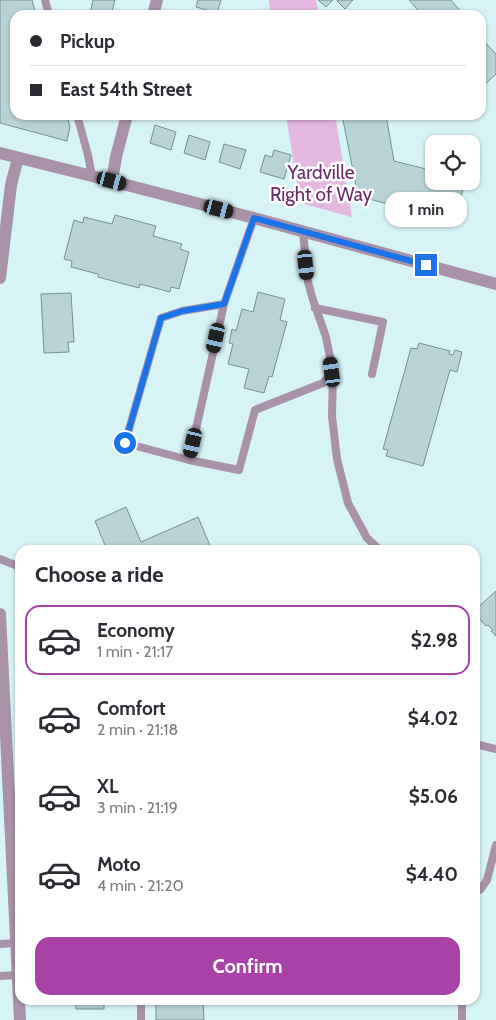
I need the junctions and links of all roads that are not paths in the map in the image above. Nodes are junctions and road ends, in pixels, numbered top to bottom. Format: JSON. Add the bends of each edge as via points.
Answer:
{"nodes":[{"id":1,"x":78,"y":120,"type":"edge"},
{"id":2,"x":126,"y":120,"type":"edge"},
{"id":3,"x":0,"y":153,"type":"edge"},
{"id":4,"x":18,"y":158,"type":"junction"},
{"id":5,"x":92,"y":176,"type":"junction"},
{"id":6,"x":112,"y":181,"type":"junction"},
{"id":7,"x":254,"y":218,"type":"junction"},
{"id":8,"x":303,"y":232,"type":"junction"},
{"id":9,"x":0,"y":278,"type":"edge"},
{"id":10,"x":496,"y":284,"type":"edge"},
{"id":11,"x":224,"y":304,"type":"junction"},
{"id":12,"x":315,"y":308,"type":"junction"},
{"id":13,"x":332,"y":372,"type":"junction"},
{"id":14,"x":372,"y":374,"type":"dead end"},
{"id":15,"x":189,"y":460,"type":"junction"},
{"id":16,"x":375,"y":545,"type":"edge"},
{"id":17,"x":0,"y":559,"type":"edge"},
{"id":18,"x":15,"y":565,"type":"edge"},
{"id":19,"x":0,"y":614,"type":"edge"},
{"id":20,"x":480,"y":745,"type":"edge"},
{"id":21,"x":496,"y":749,"type":"edge"},
{"id":22,"x":496,"y":845,"type":"edge"},
{"id":23,"x":480,"y":890,"type":"edge"},
{"id":24,"x":15,"y":904,"type":"edge"},
{"id":25,"x":15,"y":943,"type":"edge"},
{"id":26,"x":0,"y":944,"type":"edge"},
{"id":27,"x":0,"y":976,"type":"edge"},
{"id":28,"x":15,"y":976,"type":"edge"},
{"id":29,"x":19,"y":1005,"type":"edge"},
{"id":30,"x":141,"y":1005,"type":"edge"},
{"id":31,"x":462,"y":1005,"type":"edge"},
{"id":32,"x":20,"y":1020,"type":"edge"},
{"id":33,"x":141,"y":1020,"type":"edge"},
{"id":34,"x":462,"y":1020,"type":"edge"}],
"edges":[{"from":1,"to":5,"type":"lane"},
{"from":2,"to":6,"type":"street"},
{"from":3,"to":4,"type":"street"},
{"from":4,"to":5,"type":"street"},
{"from":4,"to":9,"type":"street","via":[[11,185]]},
{"from":5,"to":6,"type":"street"},
{"from":6,"to":7,"type":"street"},
{"from":7,"to":8,"type":"street"},
{"from":7,"to":11,"type":"lane"},
{"from":8,"to":10,"type":"street"},
{"from":8,"to":12,"type":"lane","via":[[308,282]]},
{"from":11,"to":15,"type":"lane"},
{"from":11,"to":15,"type":"lane","via":[[161,318],[125,443]]},
{"from":12,"to":13,"type":"lane","via":[[326,337]]},
{"from":12,"to":14,"type":"lane","via":[[383,322]]},
{"from":13,"to":15,"type":"lane","via":[[323,382],[255,410],[239,470]]},
{"from":13,"to":16,"type":"lane","via":[[332,416],[337,459],[348,503],[367,538]]},
{"from":17,"to":18,"type":"lane"},
{"from":19,"to":24,"type":"street"},
{"from":20,"to":21,"type":"lane"},
{"from":22,"to":23,"type":"lane","via":[[487,880]]},
{"from":25,"to":26,"type":"lane"},
{"from":27,"to":28,"type":"lane"},
{"from":29,"to":32,"type":"street"},
{"from":30,"to":33,"type":"lane"},
{"from":31,"to":34,"type":"lane"}]}
